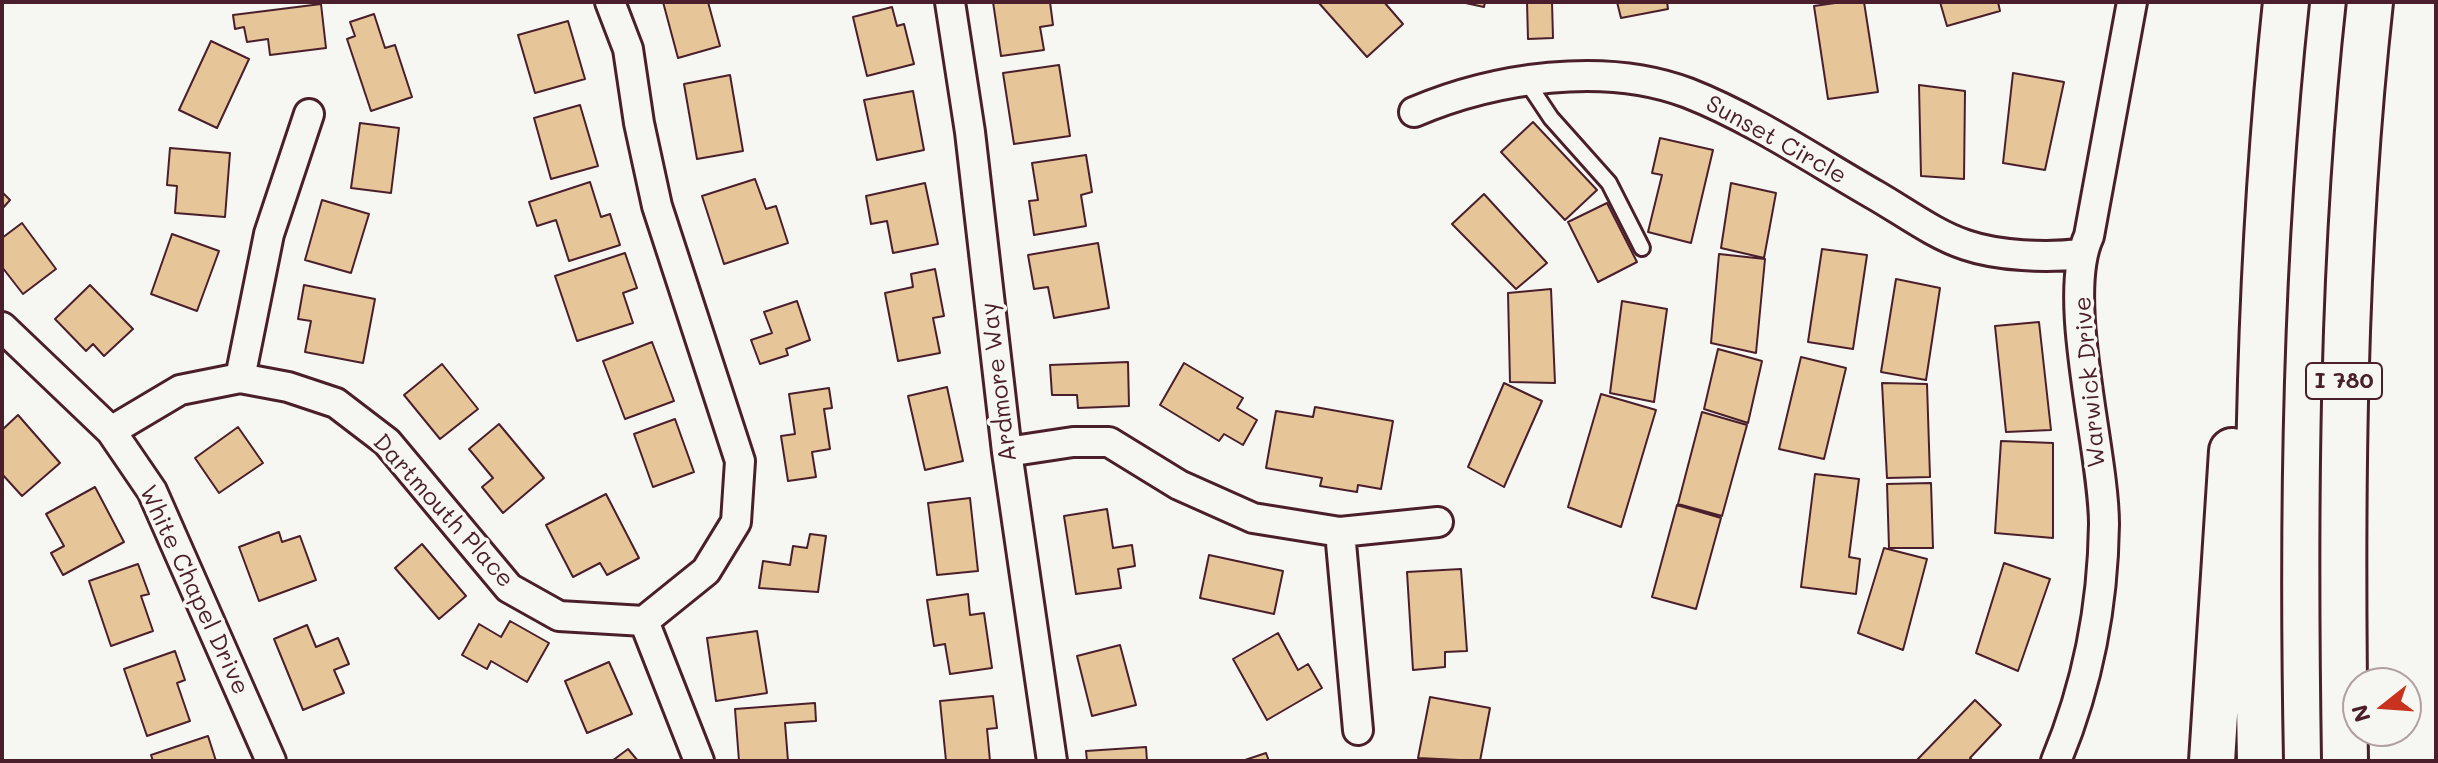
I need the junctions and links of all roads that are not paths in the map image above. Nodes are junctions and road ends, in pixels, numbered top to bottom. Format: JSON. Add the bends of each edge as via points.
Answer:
{"nodes":[{"id":1,"x":610,"y":2,"type":"edge"},
{"id":2,"x":950,"y":2,"type":"edge"},
{"id":3,"x":2132,"y":2,"type":"edge"},
{"id":4,"x":2286,"y":2,"type":"edge"},
{"id":5,"x":2370,"y":2,"type":"edge"},
{"id":6,"x":1527,"y":82,"type":"junction"},
{"id":7,"x":1414,"y":112,"type":"dead end"},
{"id":8,"x":309,"y":114,"type":"dead end"},
{"id":9,"x":2267,"y":231,"type":"junction"},
{"id":10,"x":1642,"y":248,"type":"dead end"},
{"id":11,"x":2080,"y":254,"type":"junction"},
{"id":12,"x":2,"y":327,"type":"edge"},
{"id":13,"x":240,"y":378,"type":"junction"},
{"id":14,"x":111,"y":431,"type":"junction"},
{"id":15,"x":1007,"y":452,"type":"junction"},
{"id":16,"x":1438,"y":522,"type":"dead end"},
{"id":17,"x":1340,"y":532,"type":"junction"},
{"id":18,"x":644,"y":621,"type":"junction"},
{"id":19,"x":1358,"y":730,"type":"dead end"},
{"id":20,"x":271,"y":761,"type":"edge"},
{"id":21,"x":699,"y":761,"type":"edge"},
{"id":22,"x":1052,"y":761,"type":"edge"},
{"id":23,"x":2056,"y":761,"type":"edge"},
{"id":24,"x":2212,"y":761,"type":"edge"},
{"id":25,"x":2260,"y":761,"type":"edge"},
{"id":26,"x":2345,"y":761,"type":"edge"}],
"edges":[{"from":1,"to":18,"type":"street","via":[[628,49],[657,206],[740,461],[736,522],[721,547],[706,571]]},
{"from":2,"to":15,"type":"street","name":"Ardmore Way"},
{"from":3,"to":11,"type":"street","name":"Warwick Drive","via":[[2089,236]]},
{"from":4,"to":9,"type":"highway"},
{"from":5,"to":26,"type":"highway","number":"I 780","via":[[2346,285],[2341,521]]},
{"from":6,"to":7,"type":"street","name":"Sunset Circle"},
{"from":6,"to":10,"type":"lane","via":[[1551,118],[1609,183]]},
{"from":6,"to":11,"type":"street","name":"Sunset Circle","via":[[1624,78],[1685,92],[1739,116],[1965,245],[2050,258]]},
{"from":8,"to":13,"type":"street","via":[[269,234]]},
{"from":9,"to":24,"type":"highway","via":[[2235,409]]},
{"from":9,"to":25,"type":"highway","via":[[2258,439]]},
{"from":11,"to":23,"type":"street","name":"Warwick Drive","via":[[2080,311],[2104,522],[2099,597],[2082,683]]},
{"from":12,"to":14,"type":"street","name":"White Chapel Drive"},
{"from":13,"to":14,"type":"street","name":"Dartmouth Place","via":[[180,390]]},
{"from":13,"to":18,"type":"street","name":"Dartmouth Place","via":[[336,403],[387,442],[509,588],[559,616]]},
{"from":14,"to":20,"type":"street","name":"White Chapel Drive","via":[[152,491]]},
{"from":15,"to":17,"type":"street","via":[[1109,442],[1179,485],[1253,518]]},
{"from":15,"to":22,"type":"street","name":"Ardmore Way"},
{"from":16,"to":17,"type":"street"},
{"from":17,"to":19,"type":"street"},
{"from":18,"to":21,"type":"street"}]}
